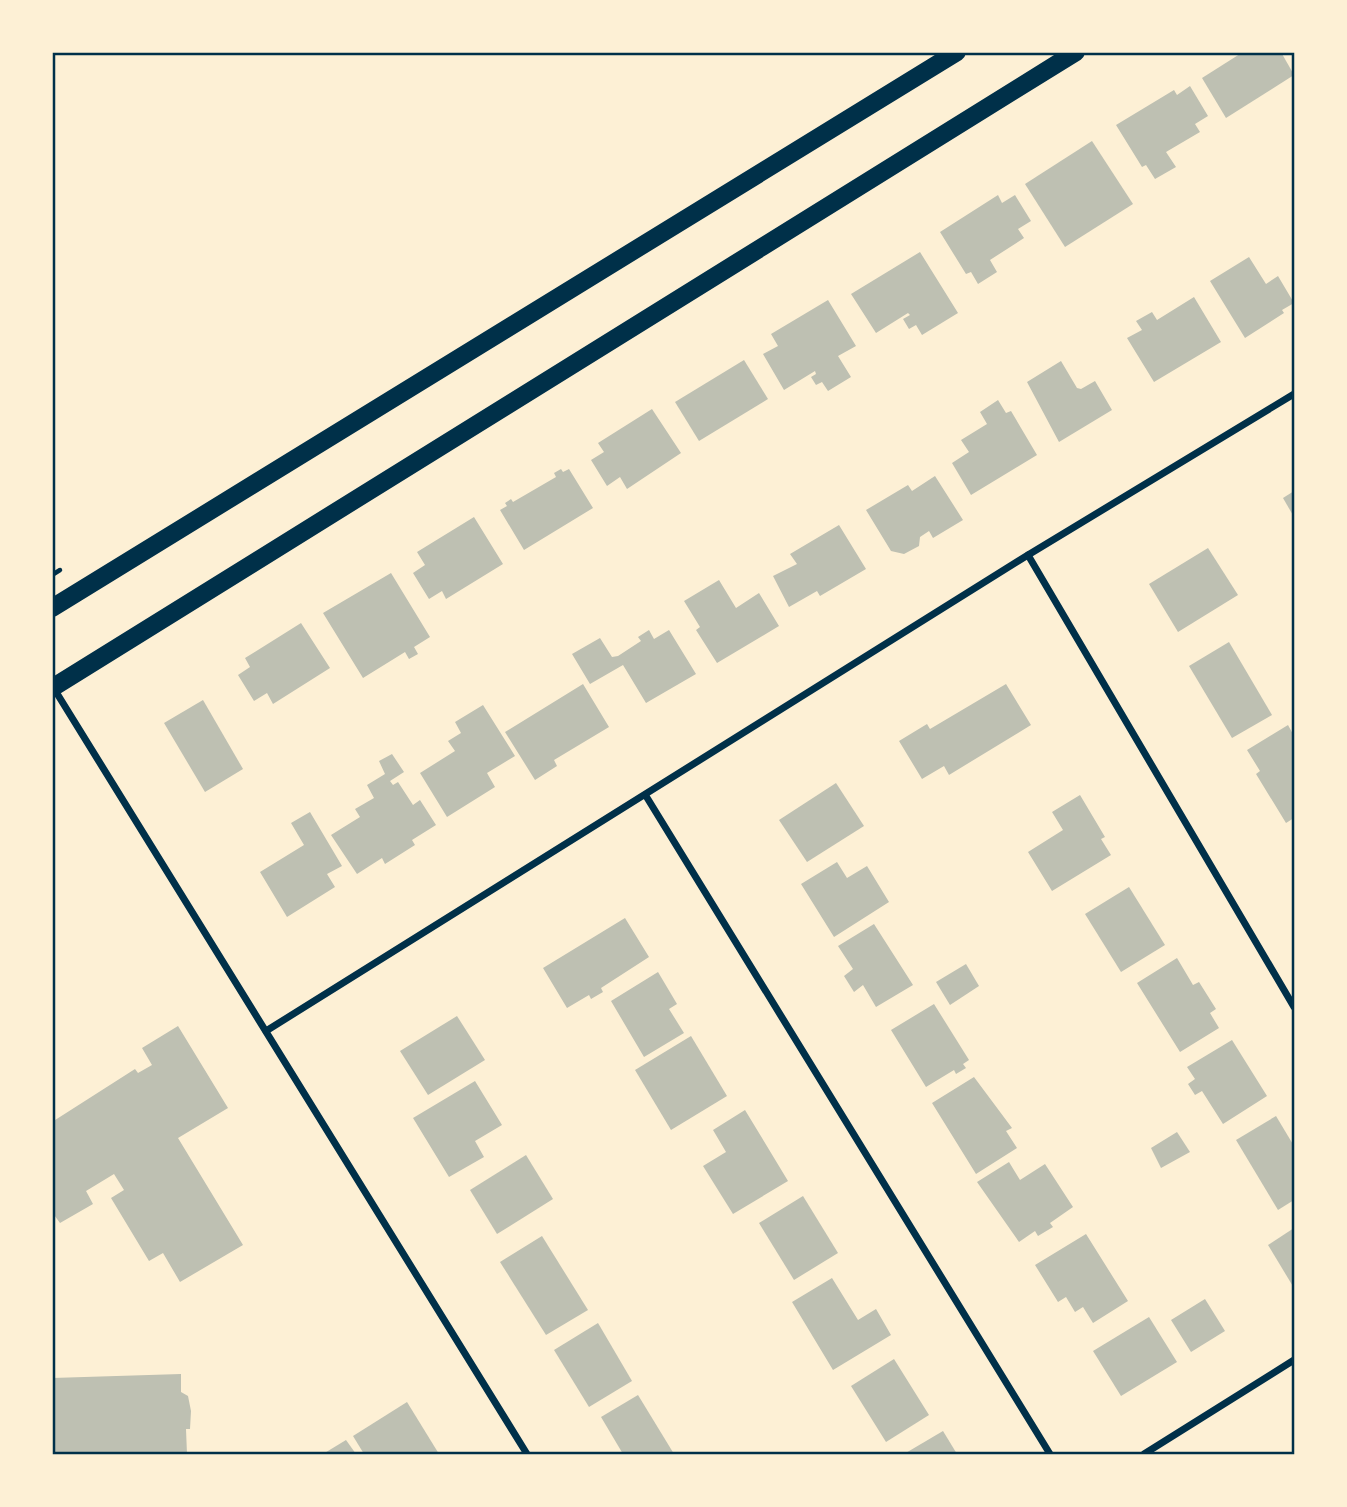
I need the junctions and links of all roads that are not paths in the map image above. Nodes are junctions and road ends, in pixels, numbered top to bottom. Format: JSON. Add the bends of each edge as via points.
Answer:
{"nodes":[{"id":1,"x":957,"y":52,"type":"edge"},
{"id":2,"x":1076,"y":52,"type":"edge"},
{"id":3,"x":1294,"y":394,"type":"edge"},
{"id":4,"x":1028,"y":555,"type":"junction"},
{"id":5,"x":52,"y":608,"type":"edge"},
{"id":6,"x":53,"y":687,"type":"edge"},
{"id":7,"x":646,"y":796,"type":"junction"},
{"id":8,"x":1294,"y":1007,"type":"edge"},
{"id":9,"x":266,"y":1031,"type":"junction"},
{"id":10,"x":1294,"y":1360,"type":"edge"},
{"id":11,"x":525,"y":1454,"type":"edge"},
{"id":12,"x":1050,"y":1454,"type":"edge"},
{"id":13,"x":1144,"y":1454,"type":"edge"}],
"edges":[{"from":1,"to":5,"type":"main road"},
{"from":2,"to":6,"type":"main road"},
{"from":3,"to":4,"type":"street"},
{"from":4,"to":7,"type":"street"},
{"from":4,"to":8,"type":"street"},
{"from":6,"to":9,"type":"street"},
{"from":7,"to":9,"type":"street"},
{"from":7,"to":12,"type":"street"},
{"from":9,"to":11,"type":"street"},
{"from":10,"to":13,"type":"street"}]}
